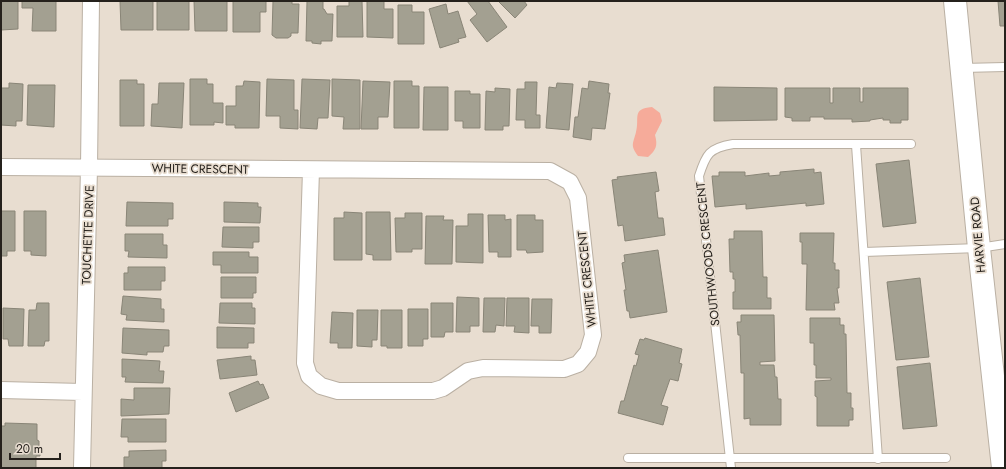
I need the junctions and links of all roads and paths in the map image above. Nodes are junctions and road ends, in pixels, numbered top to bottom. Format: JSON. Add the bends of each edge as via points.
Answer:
{"nodes":[{"id":1,"x":91,"y":1,"type":"edge"},
{"id":2,"x":955,"y":1,"type":"edge"},
{"id":3,"x":1005,"y":67,"type":"edge"},
{"id":4,"x":962,"y":68,"type":"junction"},
{"id":5,"x":911,"y":144,"type":"dead end"},
{"id":6,"x":856,"y":145,"type":"junction"},
{"id":7,"x":1,"y":167,"type":"edge"},
{"id":8,"x":89,"y":168,"type":"junction"},
{"id":9,"x":311,"y":170,"type":"junction"},
{"id":10,"x":1005,"y":244,"type":"edge"},
{"id":11,"x":979,"y":248,"type":"junction"},
{"id":12,"x":864,"y":252,"type":"junction"},
{"id":13,"x":1,"y":390,"type":"edge"},
{"id":14,"x":83,"y":392,"type":"junction"},
{"id":15,"x":628,"y":458,"type":"dead end"},
{"id":16,"x":730,"y":458,"type":"junction"},
{"id":17,"x":946,"y":458,"type":"dead end"},
{"id":18,"x":878,"y":459,"type":"junction"},
{"id":19,"x":82,"y":468,"type":"edge"},
{"id":20,"x":731,"y":468,"type":"edge"},
{"id":21,"x":1003,"y":468,"type":"edge"}],
"edges":[{"from":1,"to":8,"type":"street","name":"TOUCHETTE DRIVE"},
{"from":2,"to":4,"type":"street","name":"HARVIE ROAD"},
{"from":3,"to":4,"type":"lane"},
{"from":4,"to":11,"type":"street","name":"HARVIE ROAD"},
{"from":5,"to":6,"type":"lane","name":"SOUTHWOODS CRESCENT"},
{"from":6,"to":12,"type":"lane"},
{"from":6,"to":16,"type":"lane","name":"SOUTHWOODS CRESCENT","via":[[733,144],[717,147],[704,159],[699,176]]},
{"from":7,"to":8,"type":"street","name":"WHITE CRESCENT"},
{"from":8,"to":9,"type":"street","name":"WHITE CRESCENT"},
{"from":8,"to":14,"type":"street","name":"TOUCHETTE DRIVE"},
{"from":9,"to":9,"type":"street","name":"WHITE CRESCENT","via":[[305,362],[309,376],[321,386],[338,391],[432,391],[443,388],[468,371],[483,368],[564,369],[578,364],[588,352],[593,335],[578,198],[570,182],[550,171]]},
{"from":10,"to":11,"type":"lane"},
{"from":11,"to":12,"type":"lane"},
{"from":11,"to":21,"type":"street","name":"HARVIE ROAD"},
{"from":12,"to":18,"type":"lane"},
{"from":13,"to":14,"type":"street"},
{"from":14,"to":19,"type":"street","name":"TOUCHETTE DRIVE"},
{"from":15,"to":16,"type":"lane"},
{"from":16,"to":18,"type":"lane"},
{"from":16,"to":20,"type":"lane","name":"SOUTHWOODS CRESCENT"},
{"from":17,"to":18,"type":"lane"}]}
